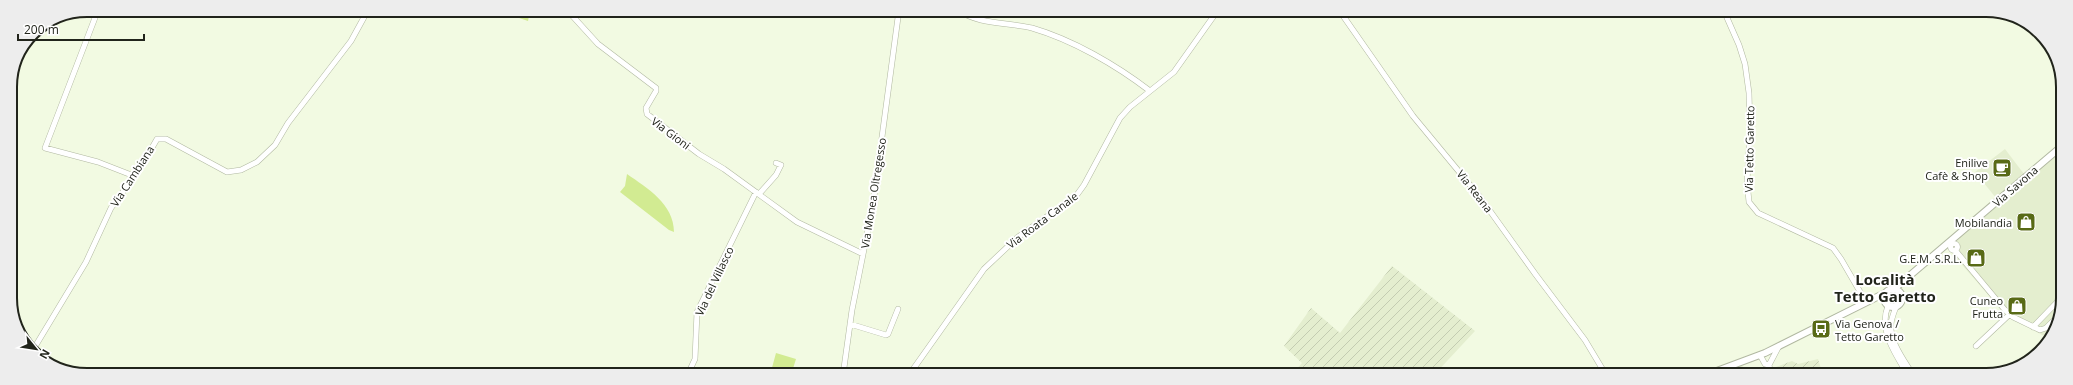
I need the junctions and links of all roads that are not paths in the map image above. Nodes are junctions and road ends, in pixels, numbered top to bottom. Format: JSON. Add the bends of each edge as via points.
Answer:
{"nodes":[{"id":1,"x":95,"y":17,"type":"edge"},
{"id":2,"x":364,"y":17,"type":"edge"},
{"id":3,"x":573,"y":17,"type":"edge"},
{"id":4,"x":898,"y":17,"type":"edge"},
{"id":5,"x":972,"y":17,"type":"edge"},
{"id":6,"x":1213,"y":17,"type":"edge"},
{"id":7,"x":1343,"y":17,"type":"edge"},
{"id":8,"x":1727,"y":17,"type":"edge"},
{"id":9,"x":1150,"y":91,"type":"junction"},
{"id":10,"x":2056,"y":151,"type":"edge"},
{"id":11,"x":776,"y":162,"type":"dead end"},
{"id":12,"x":134,"y":176,"type":"junction"},
{"id":13,"x":757,"y":193,"type":"junction"},
{"id":14,"x":1951,"y":243,"type":"junction"},
{"id":15,"x":863,"y":254,"type":"junction"},
{"id":16,"x":1912,"y":276,"type":"junction"},
{"id":17,"x":1894,"y":289,"type":"junction"},
{"id":18,"x":1885,"y":293,"type":"junction"},
{"id":19,"x":1901,"y":294,"type":"junction"},
{"id":20,"x":1866,"y":302,"type":"junction"},
{"id":21,"x":2055,"y":304,"type":"edge"},
{"id":22,"x":1886,"y":305,"type":"junction"},
{"id":23,"x":1896,"y":307,"type":"junction"},
{"id":24,"x":898,"y":309,"type":"dead end"},
{"id":25,"x":2010,"y":314,"type":"junction"},
{"id":26,"x":2052,"y":322,"type":"edge"},
{"id":27,"x":850,"y":324,"type":"junction"},
{"id":28,"x":2033,"y":327,"type":"junction"},
{"id":29,"x":36,"y":345,"type":"edge"},
{"id":30,"x":1779,"y":346,"type":"junction"},
{"id":31,"x":1976,"y":346,"type":"dead end"},
{"id":32,"x":1763,"y":354,"type":"junction"},
{"id":33,"x":1770,"y":363,"type":"junction"},
{"id":34,"x":691,"y":368,"type":"edge"},
{"id":35,"x":844,"y":368,"type":"edge"},
{"id":36,"x":913,"y":368,"type":"edge"},
{"id":37,"x":1602,"y":368,"type":"edge"},
{"id":38,"x":1725,"y":368,"type":"edge"},
{"id":39,"x":1770,"y":368,"type":"edge"},
{"id":40,"x":1904,"y":368,"type":"edge"},
{"id":41,"x":1909,"y":368,"type":"edge"}],
"edges":[{"from":1,"to":12,"type":"street","via":[[45,148],[98,162]]},
{"from":2,"to":12,"type":"street","name":"Via Cambiana","via":[[351,42],[263,158],[241,170],[227,172],[161,138],[154,143]]},
{"from":3,"to":13,"type":"street","name":"Via Gioni","via":[[598,44],[656,88],[646,108],[647,114],[699,154]]},
{"from":4,"to":15,"type":"street","name":"Via Monea Oltregesso","via":[[873,204]]},
{"from":5,"to":9,"type":"street","via":[[1020,25],[1053,35],[1124,72]]},
{"from":6,"to":9,"type":"street","name":"Via Roata Canale","via":[[1174,72]]},
{"from":7,"to":37,"type":"street","name":"Via Reana","via":[[1413,116],[1480,197],[1585,340]]},
{"from":8,"to":20,"type":"street","name":"Via Tetto Garetto","via":[[1740,45],[1749,93],[1750,132],[1746,181],[1749,202],[1758,213],[1833,248]]},
{"from":9,"to":36,"type":"street","name":"Via Roata Canale","via":[[1120,118],[1076,196],[1018,237],[984,269]]},
{"from":10,"to":14,"type":"main road","name":"Via Savona"},
{"from":11,"to":13,"type":"street","via":[[781,165],[776,175]]},
{"from":12,"to":29,"type":"street","name":"Via Cambiana","via":[[111,208],[86,262]]},
{"from":13,"to":15,"type":"street","name":"Via Gioni","via":[[797,222]]},
{"from":13,"to":34,"type":"street","name":"Via del Villasco","via":[[697,312],[695,359]]},
{"from":14,"to":16,"type":"main road","name":"Via Savona"},
{"from":14,"to":25,"type":"street","via":[[1951,249],[1955,250]]},
{"from":15,"to":27,"type":"street","name":"Via Monea Oltregesso"},
{"from":16,"to":17,"type":"main road","name":"Via Savona"},
{"from":16,"to":19,"type":"main road","name":"Via Savona"},
{"from":17,"to":18,"type":"main road"},
{"from":17,"to":19,"type":"main road"},
{"from":18,"to":20,"type":"main road"},
{"from":18,"to":22,"type":"main road"},
{"from":19,"to":23,"type":"main road","via":[[1901,304]]},
{"from":20,"to":22,"type":"main road"},
{"from":20,"to":30,"type":"main road"},
{"from":21,"to":28,"type":"street"},
{"from":22,"to":23,"type":"main road"},
{"from":22,"to":40,"type":"street","via":[[1888,337]]},
{"from":23,"to":41,"type":"street","via":[[1891,330]]},
{"from":24,"to":27,"type":"street","via":[[886,335]]},
{"from":25,"to":28,"type":"street"},
{"from":25,"to":31,"type":"street"},
{"from":26,"to":28,"type":"street","via":[[2040,330]]},
{"from":27,"to":35,"type":"street","name":"Via Monea Oltregesso"},
{"from":30,"to":32,"type":"main road"},
{"from":30,"to":33,"type":"street"},
{"from":32,"to":33,"type":"street"},
{"from":32,"to":38,"type":"main road"},
{"from":33,"to":39,"type":"street"}]}
